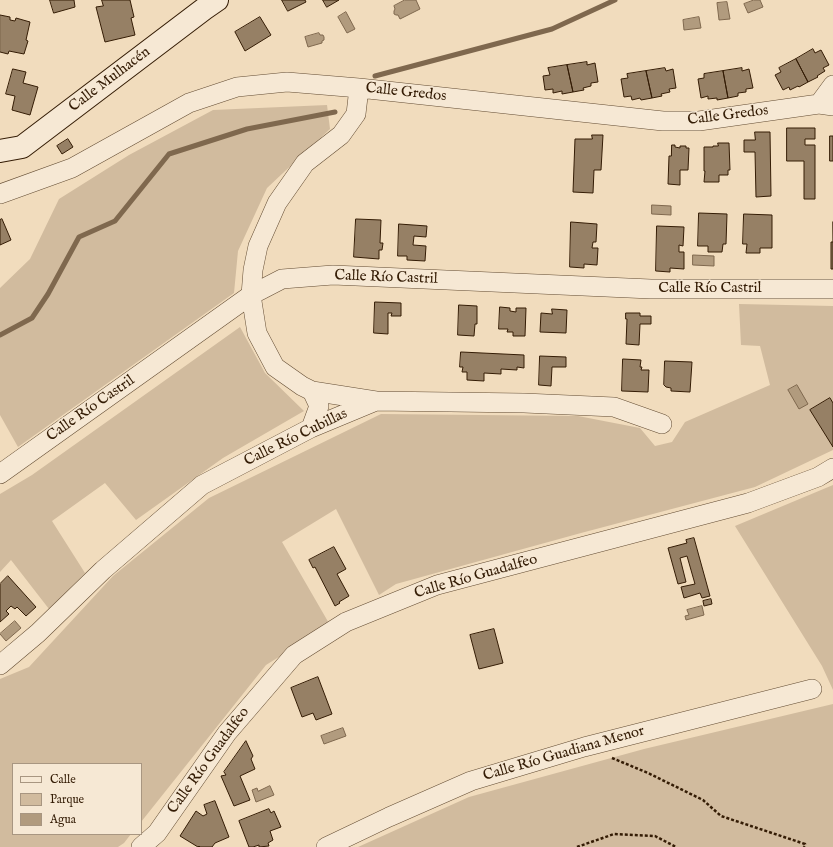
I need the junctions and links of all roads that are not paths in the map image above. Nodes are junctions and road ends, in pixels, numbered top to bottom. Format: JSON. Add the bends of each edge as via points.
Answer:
{"nodes":[{"id":1,"x":217,"y":0,"type":"edge"},
{"id":2,"x":833,"y":85,"type":"edge"},
{"id":3,"x":359,"y":88,"type":"junction"},
{"id":4,"x":826,"y":105,"type":"edge"},
{"id":5,"x":0,"y":151,"type":"edge"},
{"id":6,"x":0,"y":194,"type":"edge"},
{"id":7,"x":833,"y":289,"type":"edge"},
{"id":8,"x":251,"y":296,"type":"junction"},
{"id":9,"x":312,"y":391,"type":"junction"},
{"id":10,"x":376,"y":401,"type":"junction"},
{"id":11,"x":662,"y":424,"type":"dead end"},
{"id":12,"x":310,"y":428,"type":"junction"},
{"id":13,"x":833,"y":468,"type":"edge"},
{"id":14,"x":0,"y":474,"type":"edge"},
{"id":15,"x":0,"y":666,"type":"edge"},
{"id":16,"x":812,"y":689,"type":"dead end"},
{"id":17,"x":160,"y":840,"type":"edge"},
{"id":18,"x":141,"y":847,"type":"edge"},
{"id":19,"x":326,"y":847,"type":"edge"}],
"edges":[{"from":1,"to":5,"type":"street","name":"Calle Mulhacén","via":[[22,147]]},
{"from":2,"to":4,"type":"street"},
{"from":3,"to":4,"type":"street","name":"Calle Gredos","via":[[663,121],[699,121]]},
{"from":3,"to":6,"type":"street","name":"Calle Gredos","via":[[286,82],[237,87],[189,103],[72,168]]},
{"from":3,"to":8,"type":"street","via":[[356,114],[341,135],[305,163],[277,204],[258,246]]},
{"from":7,"to":8,"type":"street","name":"Calle Río Castril","via":[[651,289],[333,275],[282,279]]},
{"from":8,"to":9,"type":"street","via":[[257,333],[275,367]]},
{"from":8,"to":14,"type":"street","name":"Calle Río Castril"},
{"from":9,"to":10,"type":"street"},
{"from":9,"to":12,"type":"street","via":[[319,406]]},
{"from":10,"to":11,"type":"street","name":"Calle Río Cubillas","via":[[614,407]]},
{"from":10,"to":12,"type":"street","name":"Calle Río Cubillas"},
{"from":12,"to":15,"type":"street","name":"Calle Río Cubillas","via":[[202,485],[103,570],[38,634]]},
{"from":13,"to":17,"type":"street","name":"Calle Río Guadalfeo","via":[[818,477],[748,503],[437,585],[346,622],[294,655],[227,733]]},
{"from":16,"to":19,"type":"street","name":"Calle Río Guadiana Menor","via":[[584,747],[471,781]]},
{"from":17,"to":18,"type":"street","name":"Calle Río Guadalfeo"}]}
